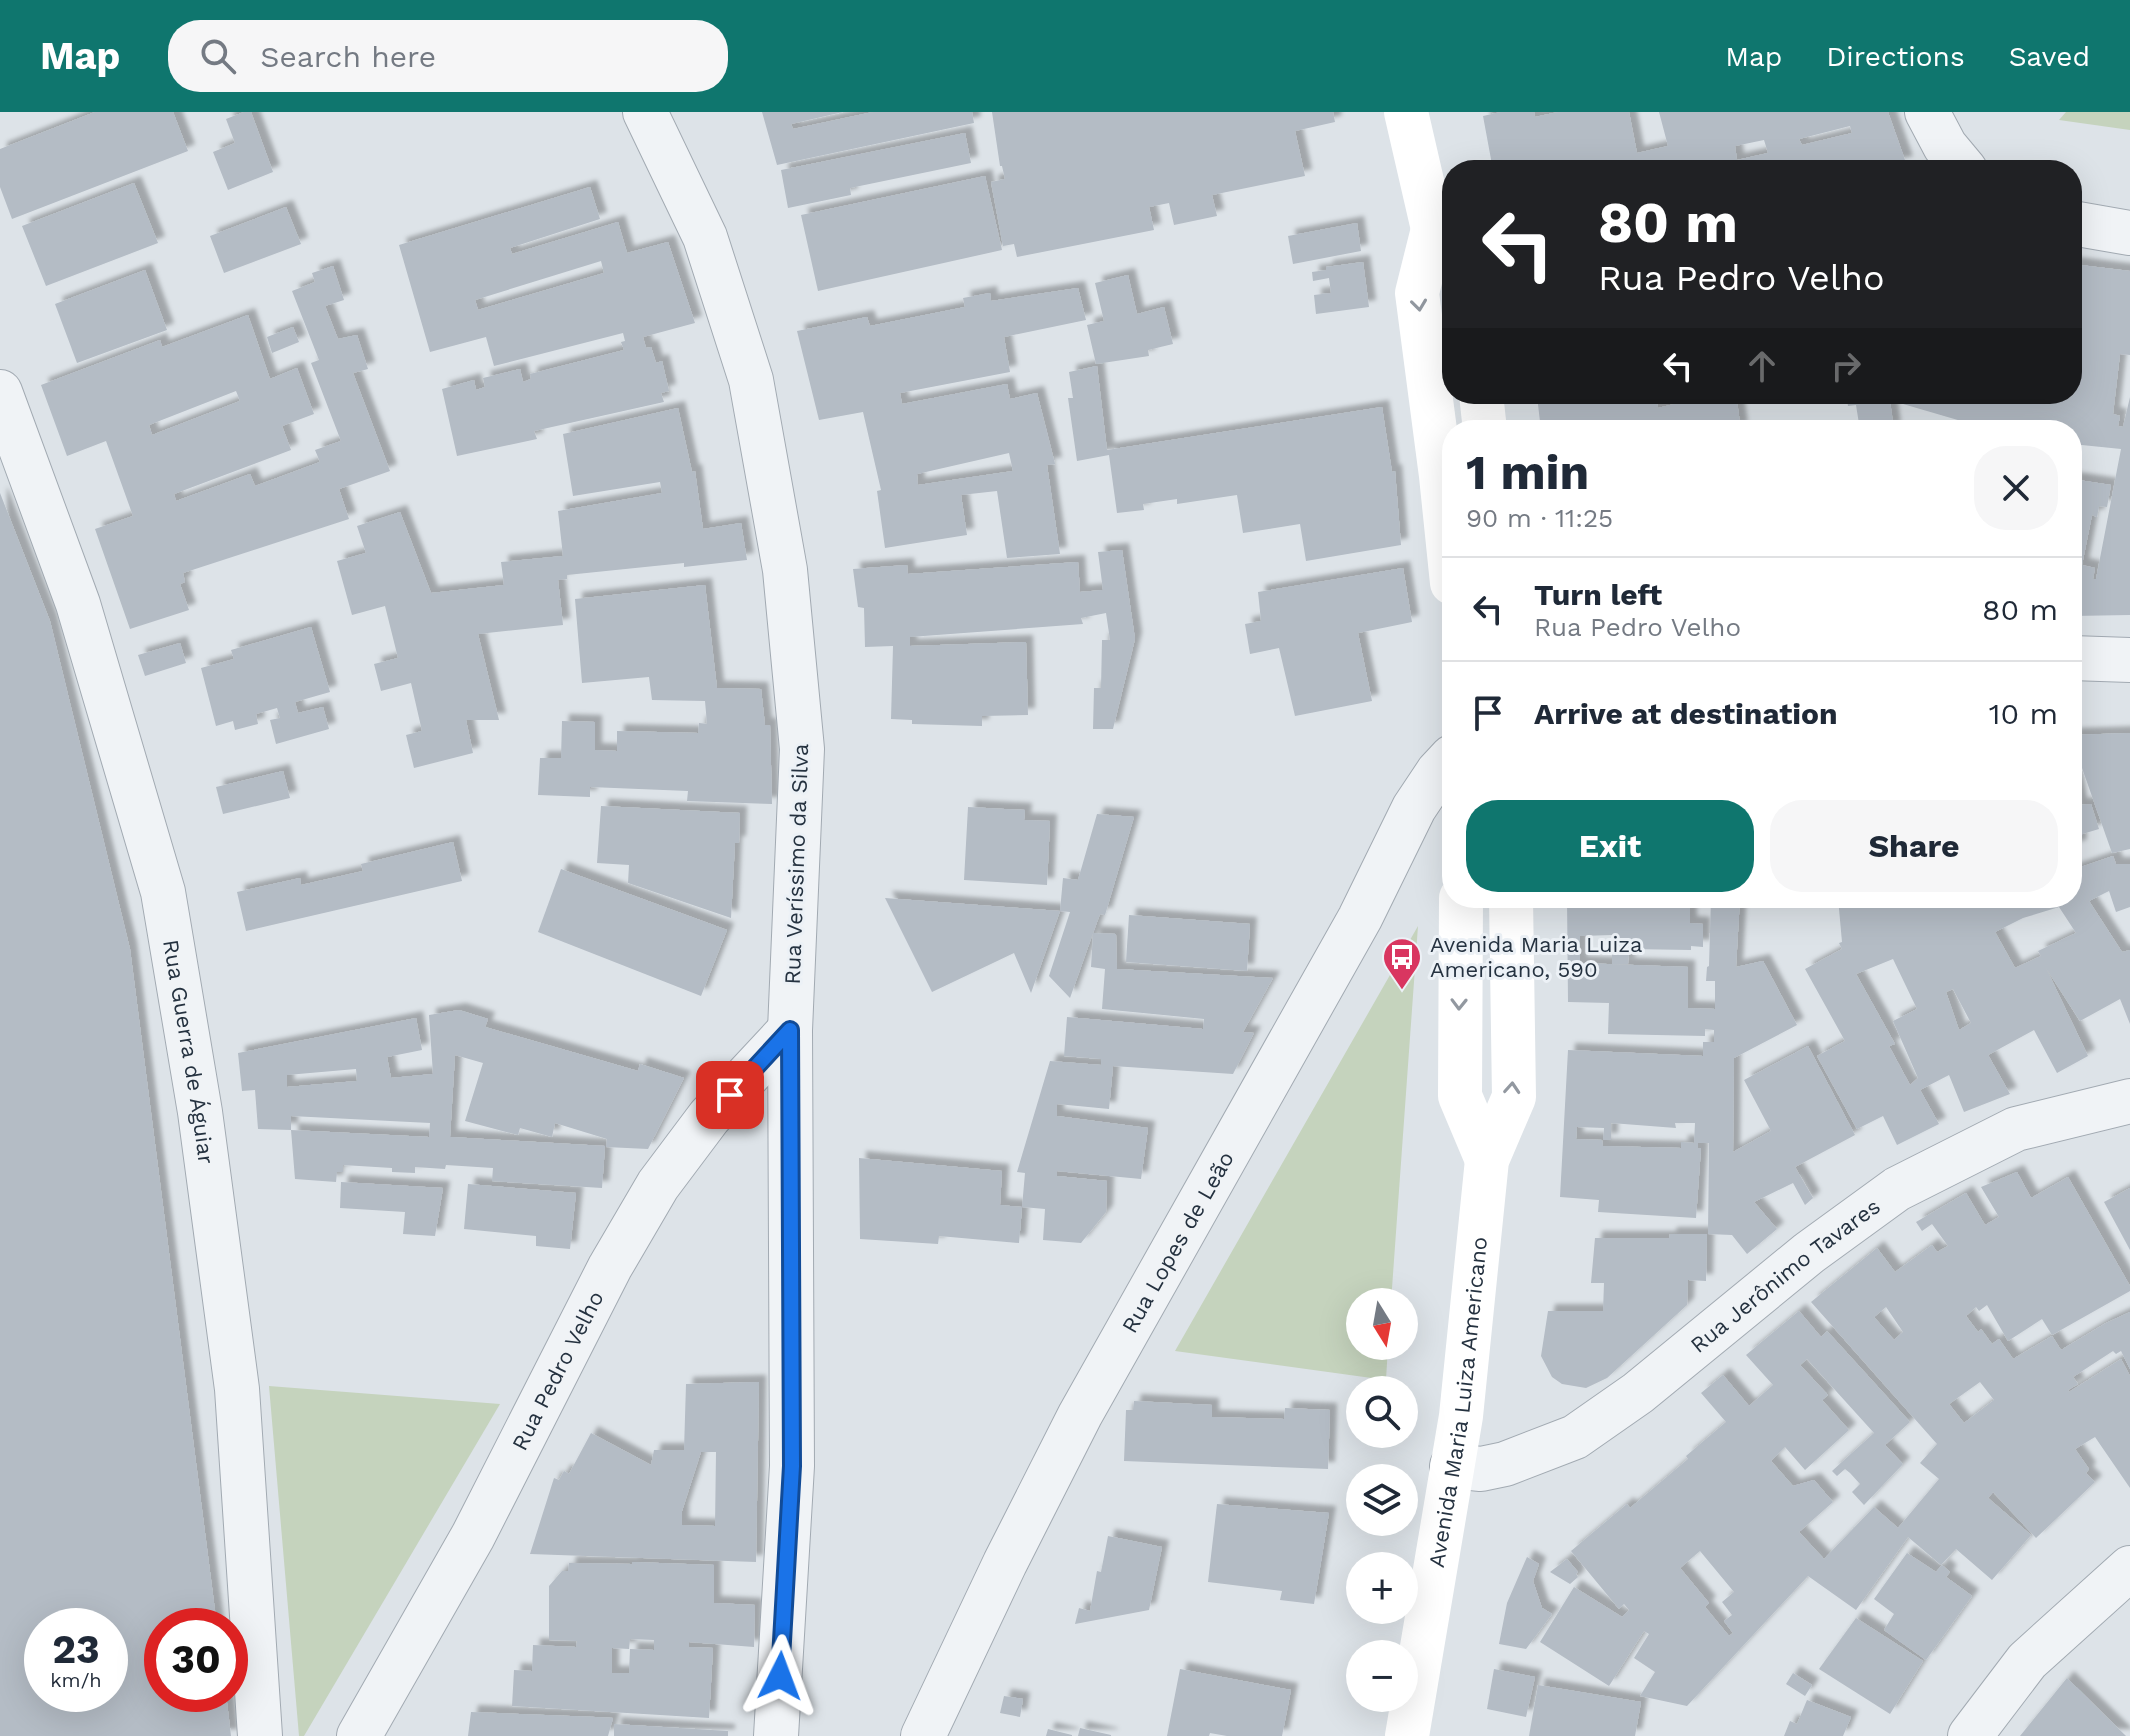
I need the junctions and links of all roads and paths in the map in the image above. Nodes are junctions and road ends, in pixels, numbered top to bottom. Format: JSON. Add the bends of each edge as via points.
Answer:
{"nodes":[{"id":1,"x":645,"y":112,"type":"edge"},
{"id":2,"x":1406,"y":112,"type":"edge"},
{"id":3,"x":1927,"y":112,"type":"edge"},
{"id":4,"x":1957,"y":160,"type":"edge"},
{"id":5,"x":2082,"y":225,"type":"edge"},
{"id":6,"x":2130,"y":233,"type":"edge"},
{"id":7,"x":1442,"y":246,"type":"edge"},
{"id":8,"x":0,"y":392,"type":"edge"},
{"id":9,"x":1442,"y":486,"type":"edge"},
{"id":10,"x":2082,"y":658,"type":"edge"},
{"id":11,"x":2130,"y":660,"type":"edge"},
{"id":12,"x":1442,"y":768,"type":"edge"},
{"id":13,"x":1461,"y":908,"type":"edge"},
{"id":14,"x":1511,"y":908,"type":"edge"},
{"id":15,"x":790,"y":1030,"type":"junction"},
{"id":16,"x":2130,"y":1101,"type":"edge"},
{"id":17,"x":1487,"y":1160,"type":"junction"},
{"id":18,"x":1452,"y":1466,"type":"junction"},
{"id":19,"x":2130,"y":1568,"type":"edge"},
{"id":20,"x":260,"y":1736,"type":"edge"},
{"id":21,"x":359,"y":1736,"type":"edge"},
{"id":22,"x":776,"y":1736,"type":"edge"},
{"id":23,"x":923,"y":1736,"type":"edge"},
{"id":24,"x":1407,"y":1736,"type":"edge"},
{"id":25,"x":1970,"y":1736,"type":"edge"}],
"edges":[{"from":1,"to":15,"type":"street","name":"Rua Veríssimo da Silva","via":[[705,237],[751,380],[785,570],[802,749]]},
{"from":2,"to":7,"type":"main road"},
{"from":3,"to":4,"type":"street"},
{"from":5,"to":6,"type":"street"},
{"from":7,"to":9,"type":"main road","one_way":true,"via":[[1417,293]]},
{"from":8,"to":20,"type":"street","name":"Rua Guerra de Águiar","via":[[78,604],[163,892],[200,1112],[237,1389]]},
{"from":10,"to":11,"type":"street"},
{"from":12,"to":23,"type":"street","name":"Rua Lopes de Leão","via":[[1414,808],[1360,918],[1080,1415]]},
{"from":13,"to":17,"type":"main road","name":"Avenida Maria Luiza Americano","one_way":true,"via":[[1460,1096]]},
{"from":17,"to":14,"type":"main road","name":"Avenida Maria Luiza Americano","one_way":true,"via":[[1514,1097]]},
{"from":15,"to":21,"type":"street","name":"Rua Pedro Velho","via":[[709,1117],[658,1185],[610,1267],[473,1536]]},
{"from":15,"to":22,"type":"street","name":"Rua Veríssimo da Silva","via":[[792,1466]]},
{"from":16,"to":18,"type":"street","name":"Rua Jerônimo Tavares","via":[[2016,1129],[1897,1189],[1575,1437],[1505,1464],[1481,1469]]},
{"from":17,"to":18,"type":"main road","name":"Avenida Maria Luiza Americano"},
{"from":18,"to":24,"type":"main road","name":"Avenida Maria Luiza Americano"},
{"from":19,"to":25,"type":"street","via":[[2027,1661]]}]}
